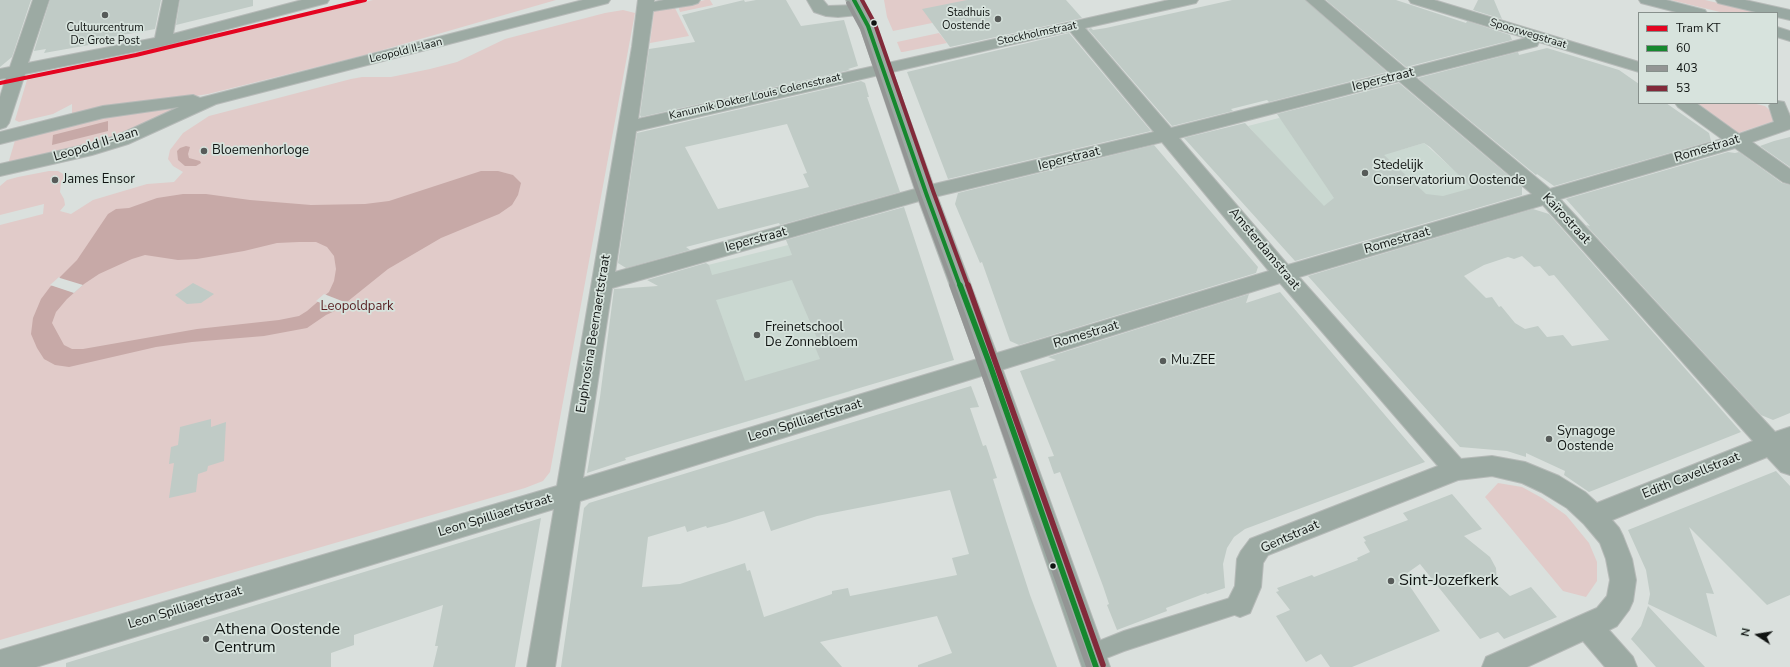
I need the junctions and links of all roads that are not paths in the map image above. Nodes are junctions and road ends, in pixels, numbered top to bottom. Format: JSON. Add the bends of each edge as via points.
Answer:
{"nodes":[{"id":1,"x":41,"y":0,"type":"edge"},
{"id":2,"x":171,"y":0,"type":"edge"},
{"id":3,"x":321,"y":0,"type":"edge"},
{"id":4,"x":602,"y":0,"type":"edge"},
{"id":5,"x":692,"y":0,"type":"edge"},
{"id":6,"x":815,"y":0,"type":"edge"},
{"id":7,"x":1190,"y":0,"type":"edge"},
{"id":8,"x":1314,"y":0,"type":"edge"},
{"id":9,"x":1417,"y":0,"type":"edge"},
{"id":10,"x":1647,"y":0,"type":"edge"},
{"id":11,"x":1724,"y":0,"type":"edge"},
{"id":12,"x":863,"y":3,"type":"edge"},
{"id":13,"x":645,"y":4,"type":"edge"},
{"id":14,"x":1695,"y":12,"type":"edge"},
{"id":15,"x":1777,"y":12,"type":"edge"},
{"id":16,"x":1778,"y":12,"type":"edge"},
{"id":17,"x":1790,"y":15,"type":"edge"},
{"id":18,"x":1074,"y":26,"type":"junction"},
{"id":19,"x":1778,"y":32,"type":"edge"},
{"id":20,"x":1790,"y":36,"type":"edge"},
{"id":21,"x":1535,"y":37,"type":"junction"},
{"id":22,"x":164,"y":41,"type":"junction"},
{"id":23,"x":1638,"y":67,"type":"edge"},
{"id":24,"x":883,"y":68,"type":"junction"},
{"id":25,"x":17,"y":71,"type":"junction"},
{"id":26,"x":0,"y":74,"type":"edge"},
{"id":27,"x":1404,"y":75,"type":"junction"},
{"id":28,"x":210,"y":100,"type":"junction"},
{"id":29,"x":1685,"y":104,"type":"edge"},
{"id":30,"x":1779,"y":106,"type":"edge"},
{"id":31,"x":0,"y":123,"type":"edge"},
{"id":32,"x":627,"y":127,"type":"junction"},
{"id":33,"x":1167,"y":135,"type":"junction"},
{"id":34,"x":0,"y":138,"type":"edge"},
{"id":35,"x":1736,"y":141,"type":"junction"},
{"id":36,"x":0,"y":170,"type":"edge"},
{"id":37,"x":1790,"y":178,"type":"edge"},
{"id":38,"x":926,"y":193,"type":"junction"},
{"id":39,"x":1547,"y":197,"type":"junction"},
{"id":40,"x":1284,"y":274,"type":"junction"},
{"id":41,"x":602,"y":283,"type":"junction"},
{"id":42,"x":990,"y":365,"type":"junction"},
{"id":43,"x":1780,"y":441,"type":"edge"},
{"id":44,"x":1790,"y":466,"type":"edge"},
{"id":45,"x":1456,"y":470,"type":"junction"},
{"id":46,"x":568,"y":494,"type":"junction"},
{"id":47,"x":1592,"y":516,"type":"junction"},
{"id":48,"x":1240,"y":604,"type":"joint"},
{"id":49,"x":1587,"y":625,"type":"junction"},
{"id":50,"x":1093,"y":661,"type":"edge"},
{"id":51,"x":0,"y":664,"type":"edge"},
{"id":52,"x":540,"y":667,"type":"edge"},
{"id":53,"x":1496,"y":667,"type":"edge"},
{"id":54,"x":1623,"y":667,"type":"edge"}],
"edges":[{"from":1,"to":25,"type":"street"},
{"from":2,"to":22,"type":"street"},
{"from":3,"to":22,"type":"street"},
{"from":4,"to":28,"type":"street","name":"Leopold II-laan"},
{"from":5,"to":13,"type":"street"},
{"from":6,"to":12,"type":"street","via":[[820,9],[838,12]]},
{"from":7,"to":18,"type":"street","name":"Stockholmstraat"},
{"from":8,"to":27,"type":"street","name":"Kaïrostraat"},
{"from":9,"to":21,"type":"street","name":"Spoorwegstraat"},
{"from":10,"to":14,"type":"main road"},
{"from":11,"to":15,"type":"main road"},
{"from":12,"to":24,"type":"street"},
{"from":13,"to":32,"type":"street","name":"Euphrosina Beernaertstraat"},
{"from":16,"to":17,"type":"main road"},
{"from":18,"to":24,"type":"street","name":"Stockholmstraat"},
{"from":18,"to":33,"type":"street","name":"Amsterdamstraat"},
{"from":19,"to":20,"type":"main road"},
{"from":21,"to":23,"type":"street","name":"Spoorwegstraat"},
{"from":21,"to":27,"type":"street","name":"Ieperstraat","via":[[1531,42]]},
{"from":22,"to":25,"type":"street"},
{"from":24,"to":32,"type":"street","name":"Kanunnik Dokter Louis Colensstraat"},
{"from":24,"to":38,"type":"street"},
{"from":25,"to":26,"type":"street"},
{"from":25,"to":31,"type":"street"},
{"from":27,"to":33,"type":"street","name":"Ieperstraat"},
{"from":27,"to":39,"type":"street","name":"Kaïrostraat"},
{"from":28,"to":34,"type":"street","name":"Leopold II-laan","via":[[116,109]]},
{"from":28,"to":36,"type":"street","name":"Leopold II-laan","via":[[122,140]]},
{"from":29,"to":35,"type":"street"},
{"from":30,"to":35,"type":"street","name":"Romestraat","via":[[1784,125]]},
{"from":32,"to":41,"type":"street","name":"Euphrosina Beernaertstraat"},
{"from":33,"to":38,"type":"street","name":"Ieperstraat"},
{"from":33,"to":40,"type":"street","name":"Amsterdamstraat"},
{"from":35,"to":37,"type":"street"},
{"from":35,"to":39,"type":"street","name":"Romestraat"},
{"from":38,"to":41,"type":"street","name":"Ieperstraat"},
{"from":38,"to":42,"type":"street"},
{"from":39,"to":40,"type":"street","name":"Romestraat"},
{"from":39,"to":43,"type":"street","name":"Kaïrostraat"},
{"from":40,"to":42,"type":"street","name":"Romestraat"},
{"from":40,"to":45,"type":"street","name":"Amsterdamstraat"},
{"from":41,"to":46,"type":"street","name":"Euphrosina Beernaertstraat"},
{"from":42,"to":46,"type":"street","name":"Leon Spilliaertstraat"},
{"from":42,"to":50,"type":"street"},
{"from":43,"to":44,"type":"street","name":"Kaïrostraat"},
{"from":43,"to":47,"type":"street","name":"Edith Cavellstraat"},
{"from":45,"to":47,"type":"street","name":"Gentstraat","via":[[1492,466],[1525,473],[1576,500]]},
{"from":45,"to":48,"type":"street","name":"Gentstraat","via":[[1259,547],[1250,558],[1248,587]]},
{"from":46,"to":51,"type":"street","name":"Leon Spilliaertstraat"},
{"from":46,"to":52,"type":"street","name":"Euphrosina Beernaertstraat"},
{"from":47,"to":49,"type":"street","name":"Gentstraat","via":[[1610,536],[1619,559],[1623,580],[1619,601],[1607,617]]},
{"from":48,"to":50,"type":"street","name":"Gentstraat","via":[[1124,641]]},
{"from":49,"to":53,"type":"street","name":"Gentstraat"},
{"from":49,"to":54,"type":"street"}]}
